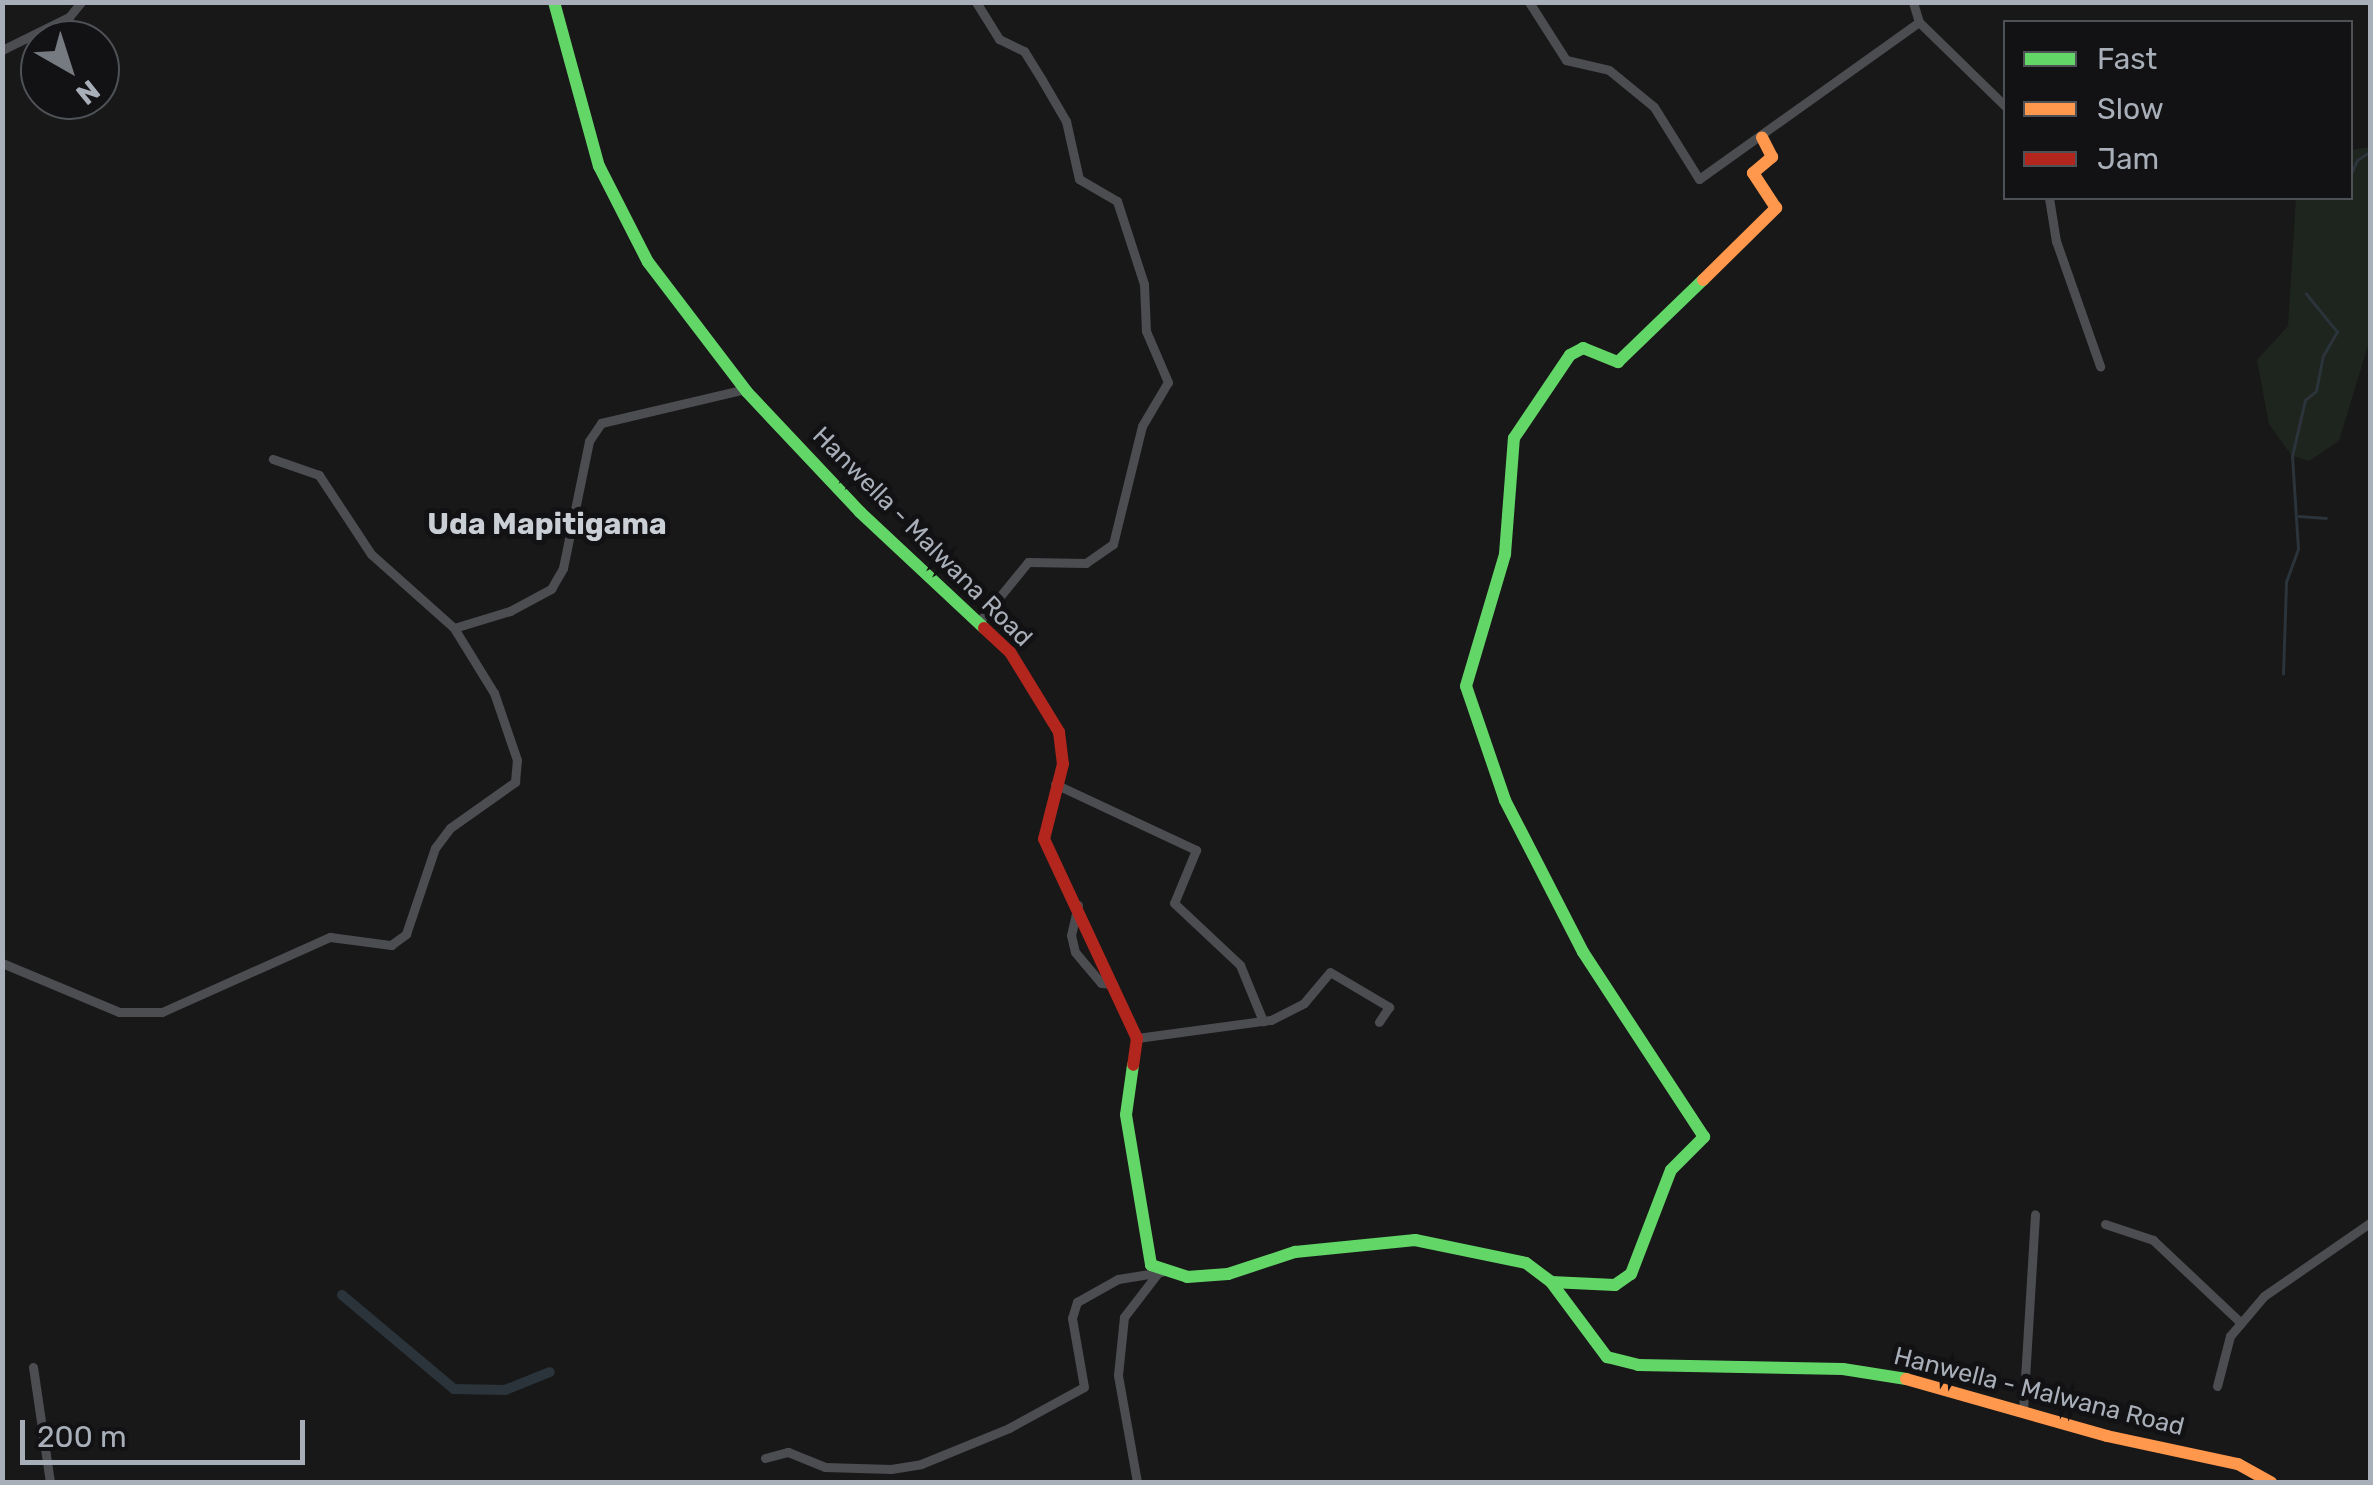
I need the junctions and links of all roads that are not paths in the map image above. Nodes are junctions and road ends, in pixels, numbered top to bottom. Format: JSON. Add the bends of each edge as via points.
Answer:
{"nodes":[{"id":1,"x":81,"y":2,"type":"edge"},
{"id":2,"x":554,"y":2,"type":"edge"},
{"id":3,"x":976,"y":2,"type":"edge"},
{"id":4,"x":1529,"y":2,"type":"edge"},
{"id":5,"x":1913,"y":2,"type":"edge"},
{"id":6,"x":1919,"y":22,"type":"junction"},
{"id":7,"x":2,"y":50,"type":"edge"},
{"id":8,"x":2003,"y":104,"type":"edge"},
{"id":9,"x":1762,"y":137,"type":"junction"},
{"id":10,"x":2050,"y":200,"type":"edge"},
{"id":11,"x":2100,"y":366,"type":"dead end"},
{"id":12,"x":748,"y":389,"type":"junction"},
{"id":13,"x":273,"y":458,"type":"dead end"},
{"id":14,"x":979,"y":622,"type":"junction"},
{"id":15,"x":454,"y":628,"type":"junction"},
{"id":16,"x":1055,"y":784,"type":"junction"},
{"id":17,"x":1079,"y":902,"type":"junction"},
{"id":18,"x":2,"y":963,"type":"edge"},
{"id":19,"x":1113,"y":984,"type":"junction"},
{"id":20,"x":1263,"y":1021,"type":"junction"},
{"id":21,"x":1379,"y":1022,"type":"dead end"},
{"id":22,"x":1137,"y":1038,"type":"junction"},
{"id":23,"x":2035,"y":1214,"type":"dead end"},
{"id":24,"x":2370,"y":1223,"type":"edge"},
{"id":25,"x":2105,"y":1224,"type":"dead end"},
{"id":26,"x":1160,"y":1272,"type":"junction"},
{"id":27,"x":1551,"y":1282,"type":"junction"},
{"id":28,"x":2241,"y":1324,"type":"junction"},
{"id":29,"x":33,"y":1367,"type":"dead end"},
{"id":30,"x":2217,"y":1386,"type":"dead end"},
{"id":31,"x":2022,"y":1411,"type":"junction"},
{"id":32,"x":766,"y":1458,"type":"dead end"},
{"id":33,"x":50,"y":1482,"type":"edge"},
{"id":34,"x":1137,"y":1482,"type":"edge"},
{"id":35,"x":2271,"y":1482,"type":"edge"}],
"edges":[{"from":1,"to":7,"type":"street","via":[[68,17]]},
{"from":2,"to":12,"type":"street","name":"Hanwella - Malwana Road","via":[[583,120],[607,182],[648,262]]},
{"from":3,"to":14,"type":"street","via":[[999,39],[1024,51],[1066,121],[1079,179],[1117,201],[1144,284],[1146,331],[1168,382],[1142,426],[1113,544],[1086,563],[1028,562]]},
{"from":4,"to":9,"type":"street","via":[[1566,60],[1609,70],[1654,107],[1699,179]]},
{"from":5,"to":6,"type":"street"},
{"from":6,"to":8,"type":"street"},
{"from":6,"to":9,"type":"street"},
{"from":9,"to":27,"type":"street","via":[[1772,157],[1753,173],[1776,208],[1618,362],[1583,348],[1570,355],[1514,438],[1505,554],[1466,686],[1505,800],[1583,952],[1704,1138],[1671,1170],[1630,1274],[1615,1285]]},
{"from":10,"to":11,"type":"street","via":[[2056,240]]},
{"from":12,"to":14,"type":"street","name":"Hanwella - Malwana Road","via":[[860,512]]},
{"from":12,"to":15,"type":"street","via":[[601,423],[589,441],[563,568],[551,589],[510,611]]},
{"from":13,"to":15,"type":"street","via":[[319,475],[370,554]]},
{"from":14,"to":16,"type":"street","name":"Hanwella - Malwana Road","via":[[1038,690],[1059,732],[1063,764]]},
{"from":15,"to":18,"type":"street","via":[[494,693],[517,760],[515,782],[450,828],[435,848],[406,934],[390,945],[330,937],[162,1012],[120,1012]]},
{"from":16,"to":17,"type":"street","name":"Hanwella - Malwana Road","via":[[1044,839]]},
{"from":16,"to":20,"type":"street","via":[[1196,850],[1174,904],[1240,965]]},
{"from":17,"to":19,"type":"street","name":"Hanwella - Malwana Road"},
{"from":17,"to":19,"type":"street","via":[[1072,916],[1075,952],[1101,983]]},
{"from":19,"to":22,"type":"street","name":"Hanwella - Malwana Road"},
{"from":20,"to":21,"type":"street","via":[[1304,1003],[1330,972],[1389,1007]]},
{"from":20,"to":22,"type":"street"},
{"from":22,"to":26,"type":"street","via":[[1126,1115],[1146,1244]]},
{"from":23,"to":31,"type":"street"},
{"from":24,"to":28,"type":"street","via":[[2264,1296]]},
{"from":25,"to":28,"type":"street","via":[[2153,1240]]},
{"from":26,"to":27,"type":"street","name":"Hanwella - Malwana Road","via":[[1228,1274],[1294,1252],[1416,1240],[1492,1252],[1526,1263]]},
{"from":26,"to":32,"type":"street","via":[[1118,1279],[1077,1302],[1072,1318],[1084,1387],[1010,1428],[921,1464],[891,1468],[824,1467],[788,1452]]},
{"from":26,"to":34,"type":"street","via":[[1124,1317],[1118,1375]]},
{"from":27,"to":31,"type":"street","name":"Hanwella - Malwana Road","via":[[1608,1358],[1638,1365],[1843,1369],[1913,1380]]},
{"from":28,"to":30,"type":"street","via":[[2230,1336]]},
{"from":29,"to":33,"type":"street"},
{"from":31,"to":35,"type":"street","name":"Hanwella - Malwana Road","via":[[2238,1464]]}]}
